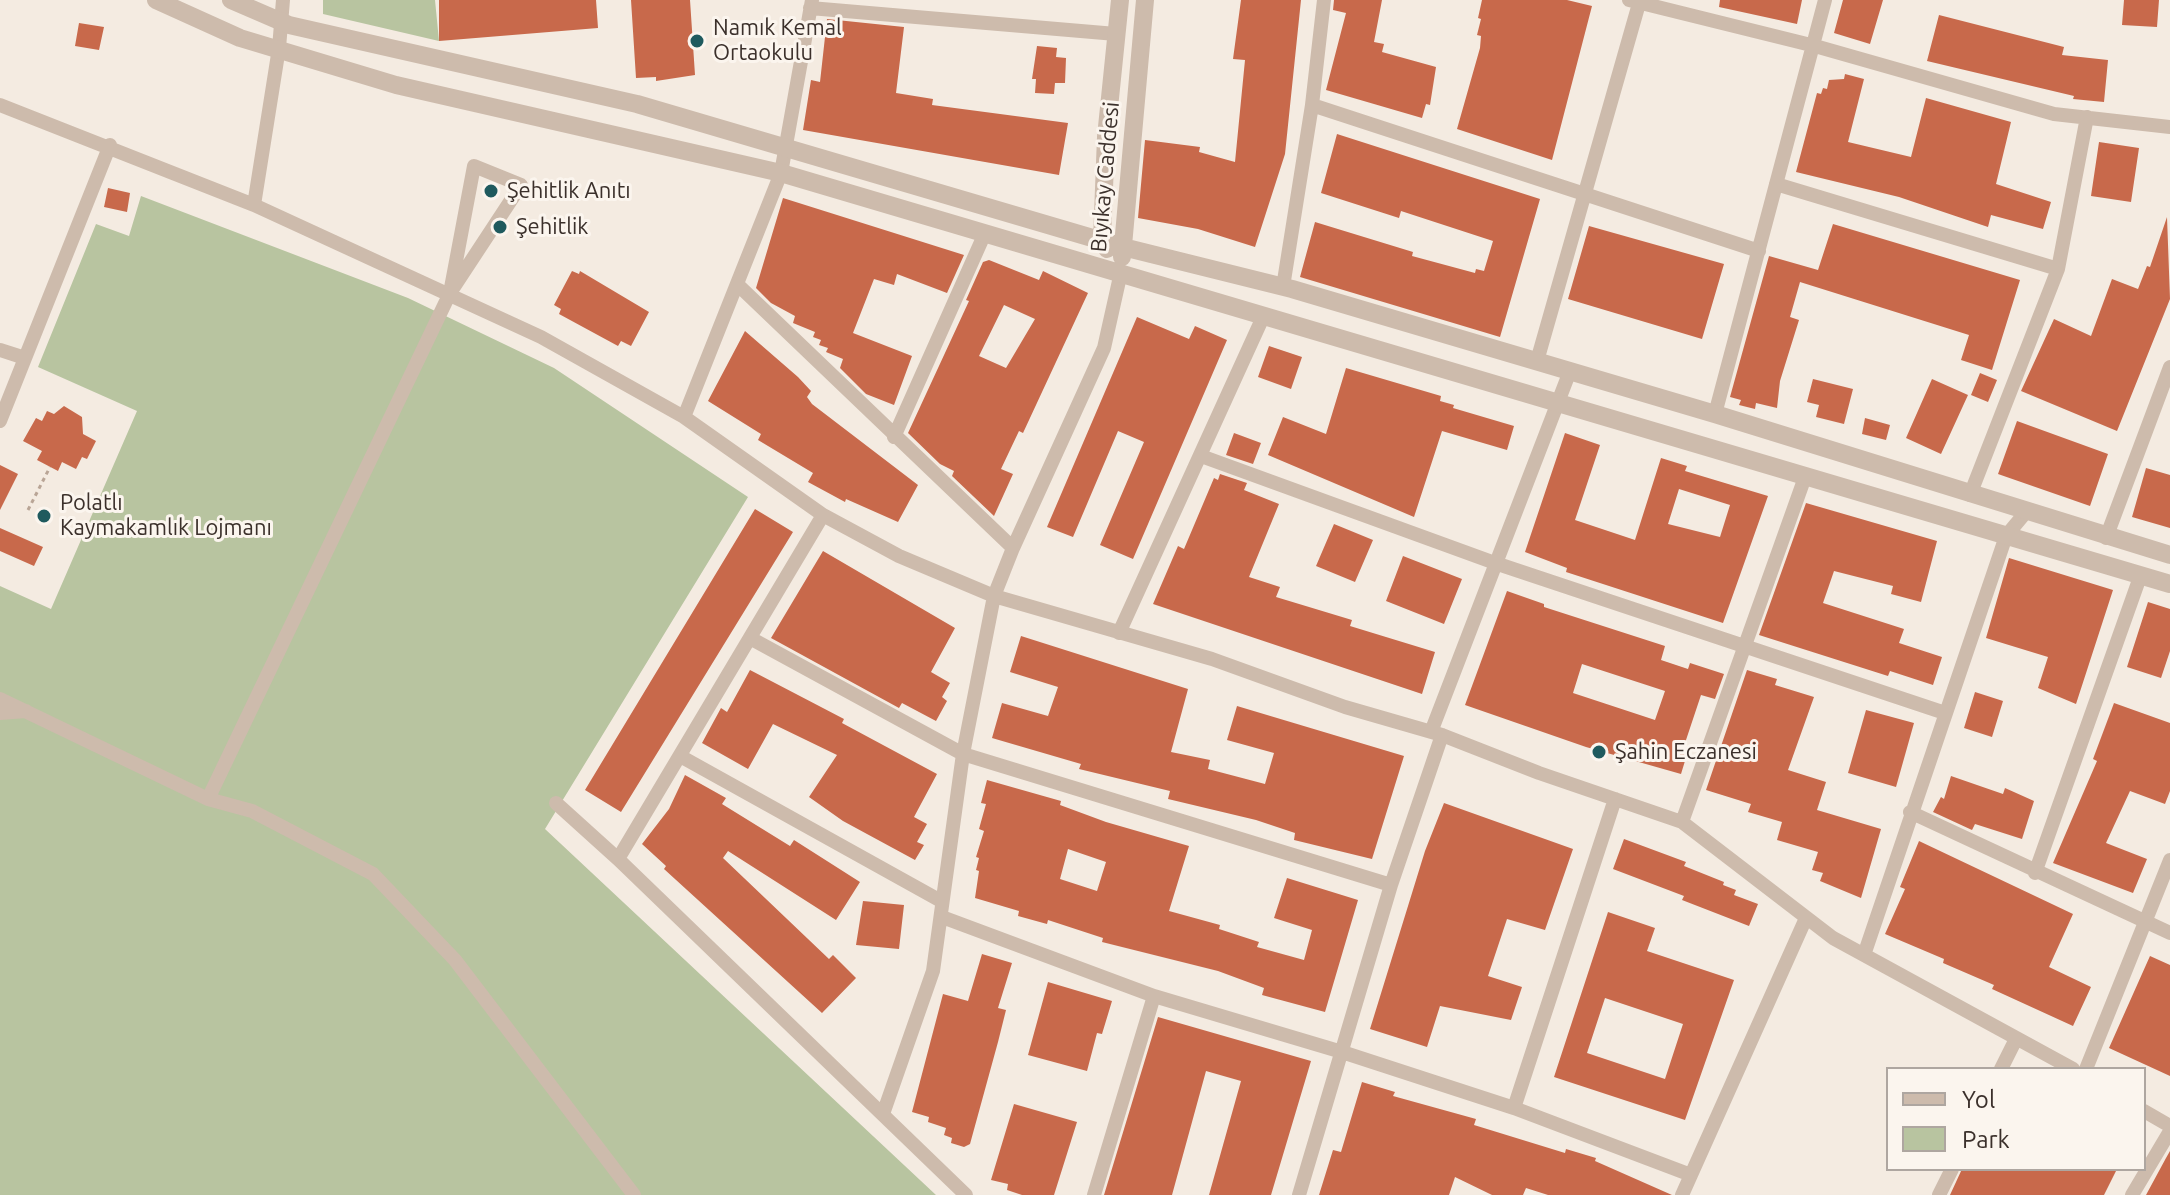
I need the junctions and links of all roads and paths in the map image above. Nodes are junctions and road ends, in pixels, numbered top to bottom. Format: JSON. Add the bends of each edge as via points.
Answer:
{"nodes":[{"id":1,"x":156,"y":0,"type":"edge"},
{"id":2,"x":231,"y":0,"type":"edge"},
{"id":3,"x":283,"y":0,"type":"edge"},
{"id":4,"x":1120,"y":0,"type":"edge"},
{"id":5,"x":1145,"y":0,"type":"edge"},
{"id":6,"x":1324,"y":0,"type":"edge"},
{"id":7,"x":1825,"y":0,"type":"edge"},
{"id":8,"x":1636,"y":1,"type":"edge"},
{"id":9,"x":811,"y":4,"type":"edge"},
{"id":10,"x":281,"y":21,"type":"junction"},
{"id":11,"x":1116,"y":34,"type":"junction"},
{"id":12,"x":1815,"y":46,"type":"junction"},
{"id":13,"x":279,"y":48,"type":"junction"},
{"id":14,"x":0,"y":105,"type":"edge"},
{"id":15,"x":1312,"y":105,"type":"junction"},
{"id":16,"x":2087,"y":117,"type":"junction"},
{"id":17,"x":2170,"y":127,"type":"edge"},
{"id":18,"x":110,"y":145,"type":"junction"},
{"id":19,"x":787,"y":147,"type":"junction"},
{"id":20,"x":781,"y":173,"type":"junction"},
{"id":21,"x":1776,"y":184,"type":"junction"},
{"id":22,"x":1583,"y":196,"type":"junction"},
{"id":23,"x":254,"y":205,"type":"junction"},
{"id":24,"x":985,"y":233,"type":"junction"},
{"id":25,"x":1102,"y":240,"type":"junction"},
{"id":26,"x":1123,"y":247,"type":"junction"},
{"id":27,"x":1759,"y":251,"type":"junction"},
{"id":28,"x":2058,"y":269,"type":"junction"},
{"id":29,"x":1121,"y":272,"type":"junction"},
{"id":30,"x":737,"y":284,"type":"junction"},
{"id":31,"x":1283,"y":287,"type":"junction"},
{"id":32,"x":450,"y":293,"type":"junction"},
{"id":33,"x":1263,"y":317,"type":"junction"},
{"id":34,"x":0,"y":350,"type":"edge"},
{"id":35,"x":25,"y":358,"type":"junction"},
{"id":36,"x":1537,"y":361,"type":"junction"},
{"id":37,"x":2170,"y":367,"type":"edge"},
{"id":38,"x":1570,"y":371,"type":"junction"},
{"id":39,"x":1560,"y":404,"type":"junction"},
{"id":40,"x":1715,"y":414,"type":"junction"},
{"id":41,"x":684,"y":417,"type":"junction"},
{"id":42,"x":0,"y":421,"type":"edge"},
{"id":43,"x":894,"y":437,"type":"junction"},
{"id":44,"x":1201,"y":456,"type":"junction"},
{"id":45,"x":50,"y":467,"type":"dead end"},
{"id":46,"x":1805,"y":477,"type":"junction"},
{"id":47,"x":1970,"y":495,"type":"junction"},
{"id":48,"x":28,"y":510,"type":"dead end"},
{"id":49,"x":2026,"y":512,"type":"junction"},
{"id":50,"x":823,"y":515,"type":"junction"},
{"id":51,"x":2006,"y":536,"type":"junction"},
{"id":52,"x":2106,"y":538,"type":"junction"},
{"id":53,"x":1013,"y":548,"type":"junction"},
{"id":54,"x":2170,"y":555,"type":"edge"},
{"id":55,"x":1495,"y":563,"type":"junction"},
{"id":56,"x":2140,"y":577,"type":"junction"},
{"id":57,"x":2170,"y":584,"type":"edge"},
{"id":58,"x":994,"y":596,"type":"junction"},
{"id":59,"x":1119,"y":633,"type":"junction"},
{"id":60,"x":750,"y":638,"type":"junction"},
{"id":61,"x":1745,"y":645,"type":"junction"},
{"id":62,"x":0,"y":699,"type":"edge"},
{"id":63,"x":27,"y":711,"type":"junction"},
{"id":64,"x":0,"y":713,"type":"edge"},
{"id":65,"x":1945,"y":713,"type":"junction"},
{"id":66,"x":1436,"y":733,"type":"junction"},
{"id":67,"x":963,"y":754,"type":"junction"},
{"id":68,"x":680,"y":756,"type":"junction"},
{"id":69,"x":208,"y":799,"type":"junction"},
{"id":70,"x":1615,"y":799,"type":"junction"},
{"id":71,"x":556,"y":803,"type":"dead end"},
{"id":72,"x":1910,"y":812,"type":"junction"},
{"id":73,"x":1682,"y":822,"type":"junction"},
{"id":74,"x":618,"y":859,"type":"junction"},
{"id":75,"x":2170,"y":860,"type":"edge"},
{"id":76,"x":2035,"y":873,"type":"junction"},
{"id":77,"x":1391,"y":885,"type":"junction"},
{"id":78,"x":941,"y":901,"type":"junction"},
{"id":79,"x":942,"y":917,"type":"junction"},
{"id":80,"x":1806,"y":918,"type":"junction"},
{"id":81,"x":2146,"y":921,"type":"junction"},
{"id":82,"x":2170,"y":933,"type":"edge"},
{"id":83,"x":1864,"y":955,"type":"junction"},
{"id":84,"x":1154,"y":996,"type":"junction"},
{"id":85,"x":2016,"y":1039,"type":"junction"},
{"id":86,"x":1342,"y":1052,"type":"junction"},
{"id":87,"x":2002,"y":1067,"type":"edge"},
{"id":88,"x":2069,"y":1067,"type":"edge"},
{"id":89,"x":2087,"y":1067,"type":"edge"},
{"id":90,"x":1514,"y":1108,"type":"junction"},
{"id":91,"x":2146,"y":1112,"type":"edge"},
{"id":92,"x":883,"y":1114,"type":"junction"},
{"id":93,"x":2170,"y":1129,"type":"edge"},
{"id":94,"x":1951,"y":1171,"type":"edge"},
{"id":95,"x":2146,"y":1171,"type":"edge"},
{"id":96,"x":2146,"y":1171,"type":"edge"},
{"id":97,"x":1691,"y":1175,"type":"junction"},
{"id":98,"x":634,"y":1195,"type":"edge"},
{"id":99,"x":966,"y":1195,"type":"edge"},
{"id":100,"x":1094,"y":1195,"type":"edge"},
{"id":101,"x":1299,"y":1195,"type":"edge"},
{"id":102,"x":1682,"y":1195,"type":"edge"},
{"id":103,"x":1939,"y":1195,"type":"edge"},
{"id":104,"x":2132,"y":1195,"type":"edge"}],
"edges":[{"from":1,"to":13,"type":"street","via":[[240,38]]},
{"from":2,"to":10,"type":"street"},
{"from":3,"to":10,"type":"street"},
{"from":4,"to":11,"type":"street","name":"Bıyıkay Caddesi"},
{"from":5,"to":26,"type":"street","name":"Bıyıkay Caddesi"},
{"from":6,"to":15,"type":"street"},
{"from":7,"to":12,"type":"street"},
{"from":8,"to":12,"type":"street"},
{"from":8,"to":22,"type":"street"},
{"from":9,"to":11,"type":"street"},
{"from":9,"to":19,"type":"street"},
{"from":10,"to":13,"type":"street"},
{"from":10,"to":19,"type":"street","via":[[637,104]]},
{"from":11,"to":25,"type":"street","name":"Bıyıkay Caddesi"},
{"from":12,"to":16,"type":"street","via":[[2054,114]]},
{"from":12,"to":21,"type":"street"},
{"from":13,"to":20,"type":"street","via":[[396,85]]},
{"from":13,"to":23,"type":"street"},
{"from":14,"to":18,"type":"street"},
{"from":15,"to":22,"type":"street"},
{"from":15,"to":31,"type":"street"},
{"from":16,"to":17,"type":"street"},
{"from":16,"to":28,"type":"street"},
{"from":18,"to":23,"type":"street"},
{"from":18,"to":35,"type":"street"},
{"from":19,"to":20,"type":"street"},
{"from":19,"to":25,"type":"street"},
{"from":20,"to":24,"type":"street"},
{"from":20,"to":30,"type":"street"},
{"from":21,"to":27,"type":"street"},
{"from":21,"to":28,"type":"street"},
{"from":22,"to":27,"type":"street"},
{"from":22,"to":36,"type":"street"},
{"from":23,"to":32,"type":"street"},
{"from":24,"to":29,"type":"street"},
{"from":24,"to":43,"type":"street"},
{"from":25,"to":26,"type":"street"},
{"from":25,"to":29,"type":"street","name":"Bıyıkay Caddesi"},
{"from":26,"to":29,"type":"street","name":"Bıyıkay Caddesi"},
{"from":26,"to":31,"type":"street"},
{"from":27,"to":40,"type":"street"},
{"from":28,"to":47,"type":"street"},
{"from":29,"to":33,"type":"street"},
{"from":29,"to":53,"type":"street","via":[[1104,348]]},
{"from":30,"to":41,"type":"street"},
{"from":30,"to":43,"type":"street"},
{"from":31,"to":36,"type":"street"},
{"from":32,"to":32,"type":"street","via":[[521,185],[474,166]]},
{"from":32,"to":41,"type":"street"},
{"from":32,"to":69,"type":"street"},
{"from":33,"to":39,"type":"street"},
{"from":33,"to":44,"type":"street"},
{"from":34,"to":35,"type":"street"},
{"from":35,"to":42,"type":"street"},
{"from":36,"to":38,"type":"street"},
{"from":37,"to":52,"type":"street"},
{"from":38,"to":39,"type":"street"},
{"from":38,"to":40,"type":"street"},
{"from":39,"to":46,"type":"street"},
{"from":39,"to":55,"type":"street"},
{"from":40,"to":47,"type":"street"},
{"from":41,"to":50,"type":"street"},
{"from":43,"to":53,"type":"street"},
{"from":44,"to":55,"type":"street"},
{"from":44,"to":59,"type":"street"},
{"from":45,"to":48,"type":"path"},
{"from":46,"to":51,"type":"street"},
{"from":46,"to":61,"type":"street"},
{"from":47,"to":49,"type":"street"},
{"from":49,"to":51,"type":"street"},
{"from":49,"to":52,"type":"street"},
{"from":50,"to":58,"type":"street","via":[[899,556]]},
{"from":50,"to":60,"type":"street"},
{"from":51,"to":56,"type":"street"},
{"from":51,"to":65,"type":"street"},
{"from":52,"to":54,"type":"street"},
{"from":53,"to":58,"type":"street"},
{"from":55,"to":61,"type":"street"},
{"from":55,"to":66,"type":"street"},
{"from":56,"to":57,"type":"street"},
{"from":56,"to":76,"type":"street"},
{"from":58,"to":59,"type":"street"},
{"from":58,"to":67,"type":"street"},
{"from":59,"to":66,"type":"street"},
{"from":60,"to":67,"type":"street"},
{"from":60,"to":68,"type":"street"},
{"from":61,"to":65,"type":"street"},
{"from":61,"to":73,"type":"street"},
{"from":62,"to":63,"type":"street"},
{"from":63,"to":64,"type":"street"},
{"from":63,"to":69,"type":"street"},
{"from":65,"to":72,"type":"street"},
{"from":66,"to":70,"type":"street"},
{"from":66,"to":77,"type":"street"},
{"from":67,"to":77,"type":"street"},
{"from":67,"to":78,"type":"street"},
{"from":68,"to":74,"type":"street"},
{"from":68,"to":78,"type":"street"},
{"from":69,"to":98,"type":"street","via":[[252,811],[373,874],[455,960]]},
{"from":70,"to":73,"type":"street"},
{"from":70,"to":90,"type":"street"},
{"from":71,"to":74,"type":"street"},
{"from":72,"to":76,"type":"street"},
{"from":72,"to":83,"type":"street"},
{"from":73,"to":80,"type":"street"},
{"from":74,"to":92,"type":"street"},
{"from":75,"to":81,"type":"street"},
{"from":76,"to":81,"type":"street"},
{"from":77,"to":86,"type":"street"},
{"from":78,"to":79,"type":"street"},
{"from":79,"to":84,"type":"street"},
{"from":79,"to":92,"type":"street","via":[[933,971]]},
{"from":80,"to":83,"type":"street"},
{"from":80,"to":97,"type":"street"},
{"from":81,"to":82,"type":"street"},
{"from":81,"to":89,"type":"street"},
{"from":83,"to":85,"type":"street"},
{"from":84,"to":86,"type":"street"},
{"from":84,"to":100,"type":"street"},
{"from":85,"to":87,"type":"street"},
{"from":85,"to":88,"type":"street"},
{"from":86,"to":90,"type":"street"},
{"from":86,"to":101,"type":"street"},
{"from":90,"to":97,"type":"street"},
{"from":91,"to":93,"type":"street"},
{"from":92,"to":99,"type":"street"},
{"from":93,"to":96,"type":"street"},
{"from":94,"to":103,"type":"street"},
{"from":95,"to":104,"type":"street"},
{"from":97,"to":102,"type":"street"}]}
